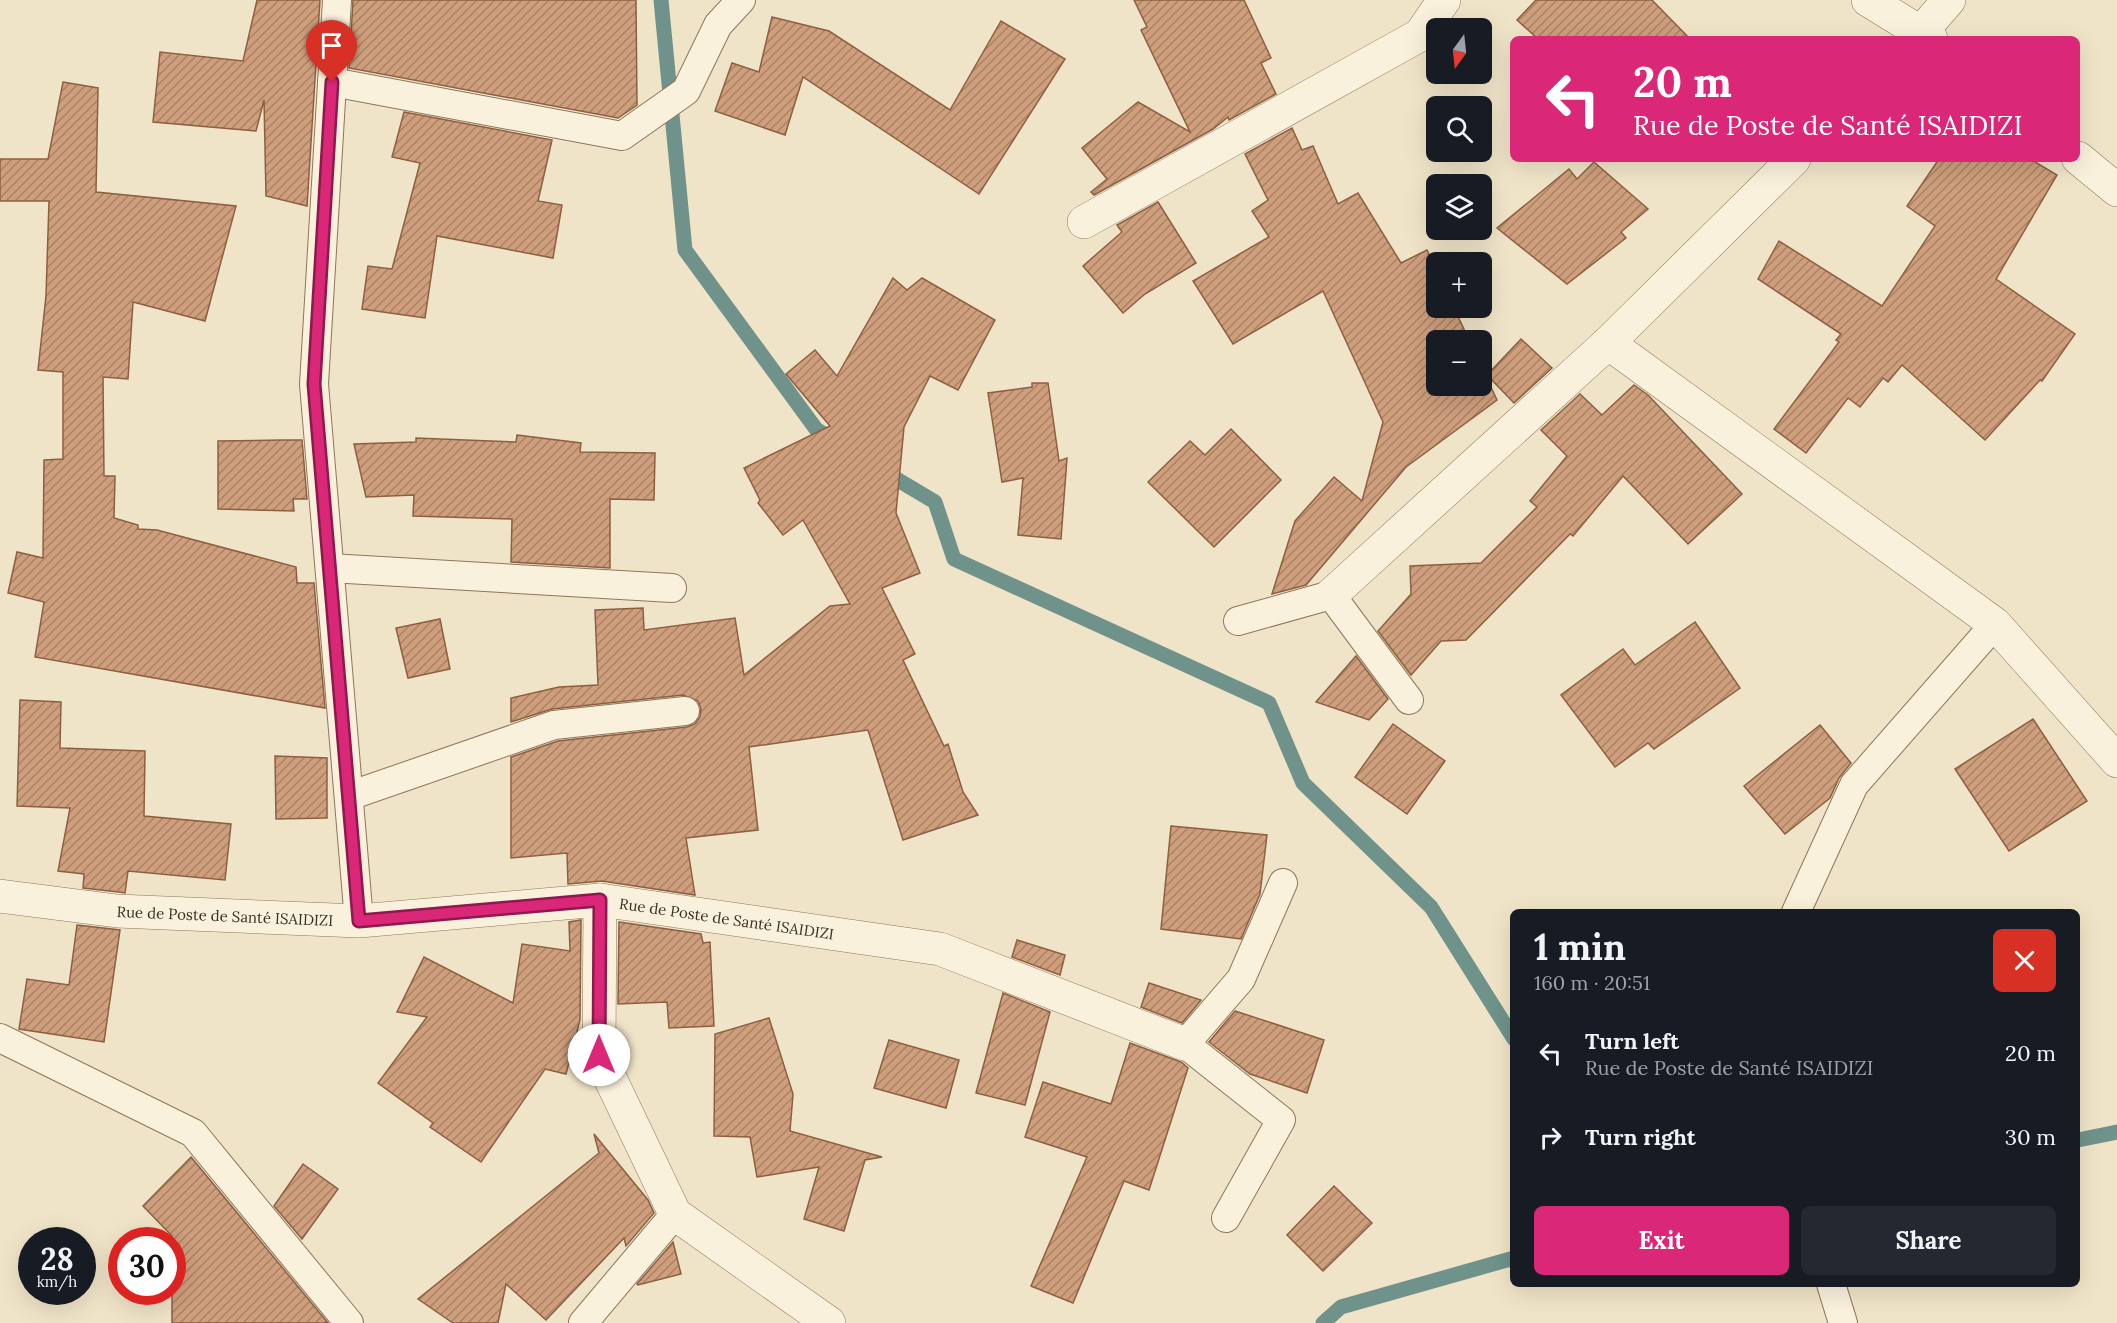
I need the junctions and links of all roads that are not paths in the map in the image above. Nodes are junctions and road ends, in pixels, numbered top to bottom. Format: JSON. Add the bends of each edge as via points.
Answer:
{"nodes":[{"id":1,"x":338,"y":0,"type":"edge"},
{"id":2,"x":741,"y":0,"type":"edge"},
{"id":3,"x":1444,"y":0,"type":"edge"},
{"id":4,"x":1868,"y":0,"type":"edge"},
{"id":5,"x":1949,"y":0,"type":"edge"},
{"id":6,"x":1922,"y":36,"type":"edge"},
{"id":7,"x":1924,"y":36,"type":"edge"},
{"id":8,"x":332,"y":82,"type":"junction"},
{"id":9,"x":2080,"y":160,"type":"edge"},
{"id":10,"x":1791,"y":162,"type":"edge"},
{"id":11,"x":2117,"y":190,"type":"edge"},
{"id":12,"x":1084,"y":222,"type":"dead end"},
{"id":13,"x":1608,"y":343,"type":"junction"},
{"id":14,"x":330,"y":568,"type":"junction"},
{"id":15,"x":672,"y":588,"type":"dead end"},
{"id":16,"x":1331,"y":595,"type":"junction"},
{"id":17,"x":1238,"y":621,"type":"dead end"},
{"id":18,"x":1995,"y":624,"type":"junction"},
{"id":19,"x":1409,"y":700,"type":"dead end"},
{"id":20,"x":685,"y":711,"type":"dead end"},
{"id":21,"x":2117,"y":760,"type":"edge"},
{"id":22,"x":349,"y":796,"type":"junction"},
{"id":23,"x":1283,"y":883,"type":"dead end"},
{"id":24,"x":0,"y":896,"type":"edge"},
{"id":25,"x":600,"y":900,"type":"junction"},
{"id":26,"x":1797,"y":909,"type":"edge"},
{"id":27,"x":359,"y":921,"type":"junction"},
{"id":28,"x":0,"y":1038,"type":"edge"},
{"id":29,"x":1185,"y":1044,"type":"junction"},
{"id":30,"x":675,"y":1214,"type":"junction"},
{"id":31,"x":1226,"y":1218,"type":"dead end"},
{"id":32,"x":1832,"y":1287,"type":"edge"},
{"id":33,"x":349,"y":1323,"type":"edge"},
{"id":34,"x":583,"y":1323,"type":"edge"},
{"id":35,"x":829,"y":1323,"type":"edge"},
{"id":36,"x":1843,"y":1323,"type":"edge"}],
"edges":[{"from":1,"to":8,"type":"lane"},
{"from":2,"to":8,"type":"lane","via":[[718,25],[687,91],[622,136]]},
{"from":3,"to":12,"type":"street","via":[[1420,35]]},
{"from":4,"to":6,"type":"street"},
{"from":5,"to":7,"type":"street"},
{"from":8,"to":14,"type":"lane","via":[[314,384]]},
{"from":9,"to":11,"type":"street"},
{"from":10,"to":13,"type":"street"},
{"from":13,"to":16,"type":"street"},
{"from":13,"to":18,"type":"street"},
{"from":14,"to":15,"type":"lane"},
{"from":14,"to":22,"type":"lane"},
{"from":16,"to":17,"type":"lane"},
{"from":16,"to":19,"type":"lane"},
{"from":18,"to":21,"type":"street"},
{"from":18,"to":26,"type":"lane","via":[[1854,784]]},
{"from":20,"to":22,"type":"lane","via":[[554,725]]},
{"from":22,"to":27,"type":"lane"},
{"from":23,"to":29,"type":"lane","via":[[1241,979]]},
{"from":24,"to":27,"type":"street","name":"Rue de Poste de Santé ISAIDIZI","via":[[117,911]]},
{"from":25,"to":27,"type":"street","name":"Rue de Poste de Santé ISAIDIZI"},
{"from":25,"to":29,"type":"street","name":"Rue de Poste de Santé ISAIDIZI","via":[[940,949]]},
{"from":25,"to":30,"type":"street","via":[[599,1055]]},
{"from":28,"to":33,"type":"lane","via":[[193,1132]]},
{"from":29,"to":31,"type":"lane","via":[[1281,1120]]},
{"from":30,"to":34,"type":"lane"},
{"from":30,"to":35,"type":"street"},
{"from":32,"to":36,"type":"lane"}]}
